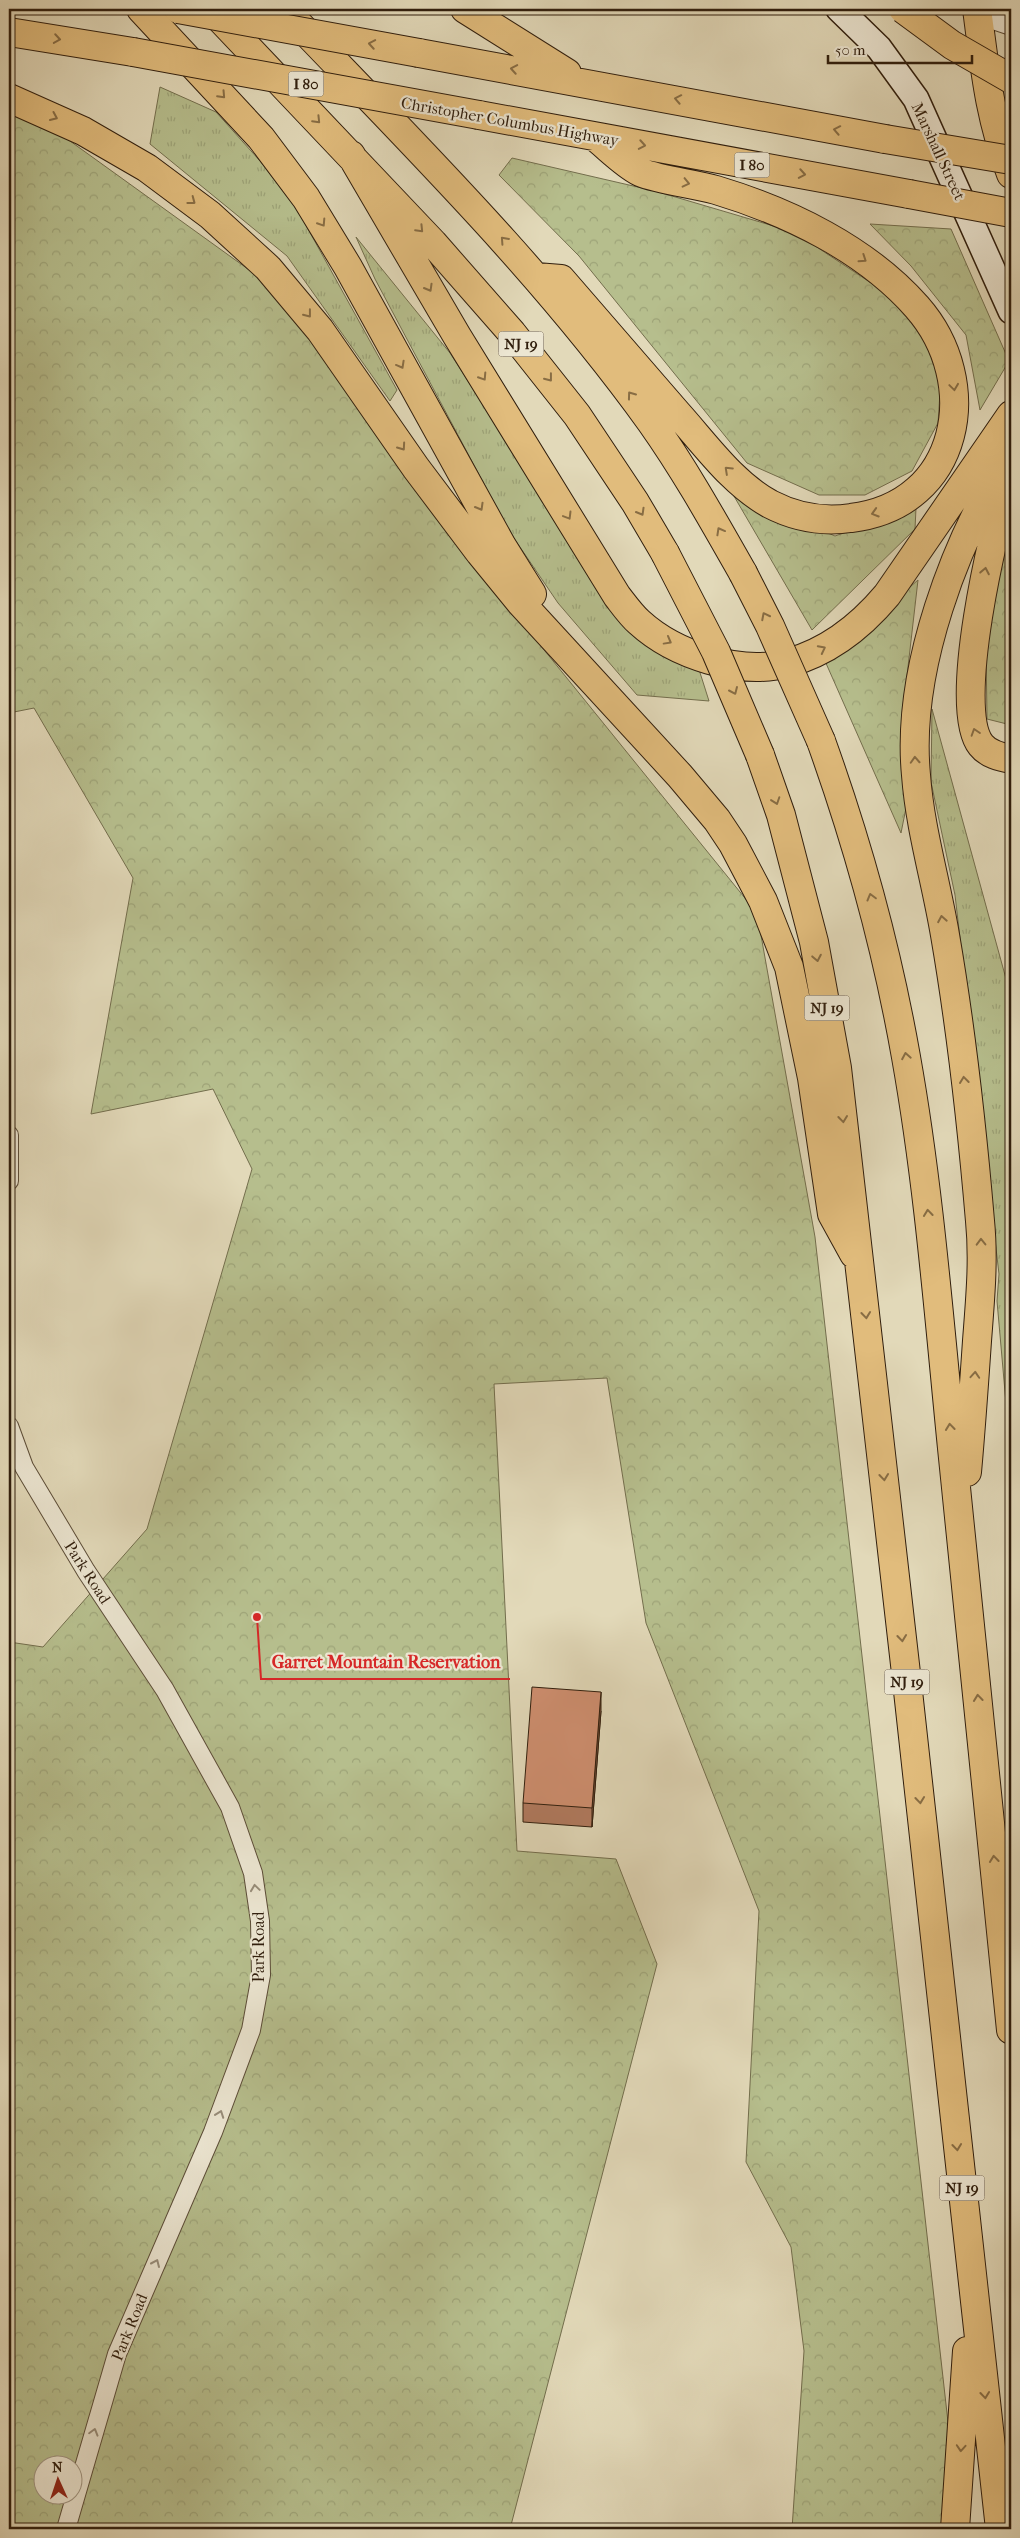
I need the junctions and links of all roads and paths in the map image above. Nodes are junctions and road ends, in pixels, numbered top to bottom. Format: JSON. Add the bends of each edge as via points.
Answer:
{"nodes":[{"id":1,"x":140,"y":9,"type":"edge"},
{"id":2,"x":178,"y":9,"type":"edge"},
{"id":3,"x":211,"y":9,"type":"edge"},
{"id":4,"x":284,"y":9,"type":"edge"},
{"id":5,"x":464,"y":9,"type":"edge"},
{"id":6,"x":839,"y":9,"type":"edge"},
{"id":7,"x":903,"y":9,"type":"edge"},
{"id":8,"x":978,"y":12,"type":"edge"},
{"id":9,"x":1011,"y":26,"type":"edge"},
{"id":10,"x":9,"y":32,"type":"edge"},
{"id":11,"x":1011,"y":79,"type":"edge"},
{"id":12,"x":579,"y":81,"type":"junction"},
{"id":13,"x":9,"y":98,"type":"edge"},
{"id":14,"x":594,"y":136,"type":"junction"},
{"id":15,"x":351,"y":155,"type":"junction"},
{"id":16,"x":1011,"y":160,"type":"edge"},
{"id":17,"x":1011,"y":174,"type":"edge"},
{"id":18,"x":1011,"y":213,"type":"edge"},
{"id":19,"x":536,"y":277,"type":"junction"},
{"id":20,"x":1011,"y":311,"type":"edge"},
{"id":21,"x":1006,"y":422,"type":"edge"},
{"id":22,"x":1011,"y":453,"type":"edge"},
{"id":23,"x":1011,"y":473,"type":"edge"},
{"id":24,"x":621,"y":713,"type":"junction"},
{"id":25,"x":1011,"y":758,"type":"edge"},
{"id":26,"x":9,"y":1134,"type":"edge"},
{"id":27,"x":9,"y":1181,"type":"edge"},
{"id":28,"x":860,"y":1267,"type":"junction"},
{"id":29,"x":9,"y":1426,"type":"edge"},
{"id":30,"x":962,"y":1546,"type":"junction"},
{"id":31,"x":1011,"y":2030,"type":"edge"},
{"id":32,"x":972,"y":2277,"type":"junction"},
{"id":33,"x":66,"y":2529,"type":"edge"},
{"id":34,"x":955,"y":2529,"type":"edge"},
{"id":35,"x":1000,"y":2529,"type":"edge"}],
"edges":[{"from":1,"to":24,"type":"main road","one_way":true,"via":[[261,138],[306,198],[344,260],[502,546],[563,639]]},
{"from":12,"to":2,"type":"main road","one_way":true,"bridge":true},
{"from":3,"to":15,"type":"main road","number":"NJ 19","one_way":true},
{"from":19,"to":4,"type":"main road","one_way":true},
{"from":5,"to":12,"type":"main road"},
{"from":6,"to":20,"type":"street","name":"Marshall Street","via":[[880,48],[916,99]]},
{"from":7,"to":11,"type":"main road","bridge":true,"via":[[952,45]]},
{"from":8,"to":9,"type":"street"},
{"from":8,"to":17,"type":"main road","via":[[991,111]]},
{"from":10,"to":14,"type":"main road","name":"Christopher Columbus Highway","number":"I 80","one_way":true,"bridge":true},
{"from":16,"to":12,"type":"main road","one_way":true,"bridge":true},
{"from":13,"to":24,"type":"main road","one_way":true,"via":[[83,131],[147,168],[210,214],[268,268],[320,330],[480,553]]},
{"from":14,"to":18,"type":"main road","name":"Christopher Columbus Highway","number":"I 80","one_way":true,"bridge":true},
{"from":14,"to":19,"type":"main road","one_way":true,"via":[[639,171],[714,189],[779,213],[836,243],[882,273],[926,319],[948,358],[956,395],[946,450],[932,474],[912,495],[878,512],[860,517],[822,519],[786,511],[755,494],[722,464],[560,279]]},
{"from":15,"to":21,"type":"main road","one_way":true,"via":[[457,336],[617,596],[647,628],[675,646],[697,655],[741,665],[787,663],[817,651],[853,629],[887,596]]},
{"from":15,"to":28,"type":"main road","number":"NJ 19","one_way":true,"bridge":true,"via":[[477,292],[547,376],[608,459],[665,553],[716,652],[760,755],[781,815],[814,942],[837,1068]]},
{"from":30,"to":19,"type":"main road","one_way":true,"bridge":true,"via":[[925,1187],[906,1056],[881,937],[841,797],[821,740],[774,634],[713,520],[652,423]]},
{"from":30,"to":22,"type":"main road","one_way":true,"via":[[981,1291],[981,1224],[952,984],[918,792],[915,716],[924,659],[945,593],[983,501]]},
{"from":25,"to":23,"type":"main road","one_way":true,"via":[[1001,758],[981,745],[974,734],[972,699],[974,643],[984,578],[997,517]]},
{"from":24,"to":28,"type":"main road","via":[[717,820],[763,901],[781,944],[797,1000],[832,1214]]},
{"from":26,"to":27,"type":"street"},
{"from":28,"to":32,"type":"main road","number":"NJ 19","one_way":true},
{"from":33,"to":29,"type":"street","name":"Park Road","one_way":true,"via":[[116,2354],[213,2132],[251,2030],[261,1975],[260,1921],[253,1873],[230,1807],[165,1690],[86,1571],[24,1468]]},
{"from":31,"to":30,"type":"main road","one_way":true},
{"from":32,"to":34,"type":"main road","one_way":true},
{"from":32,"to":35,"type":"main road","number":"NJ 19","one_way":true}]}
